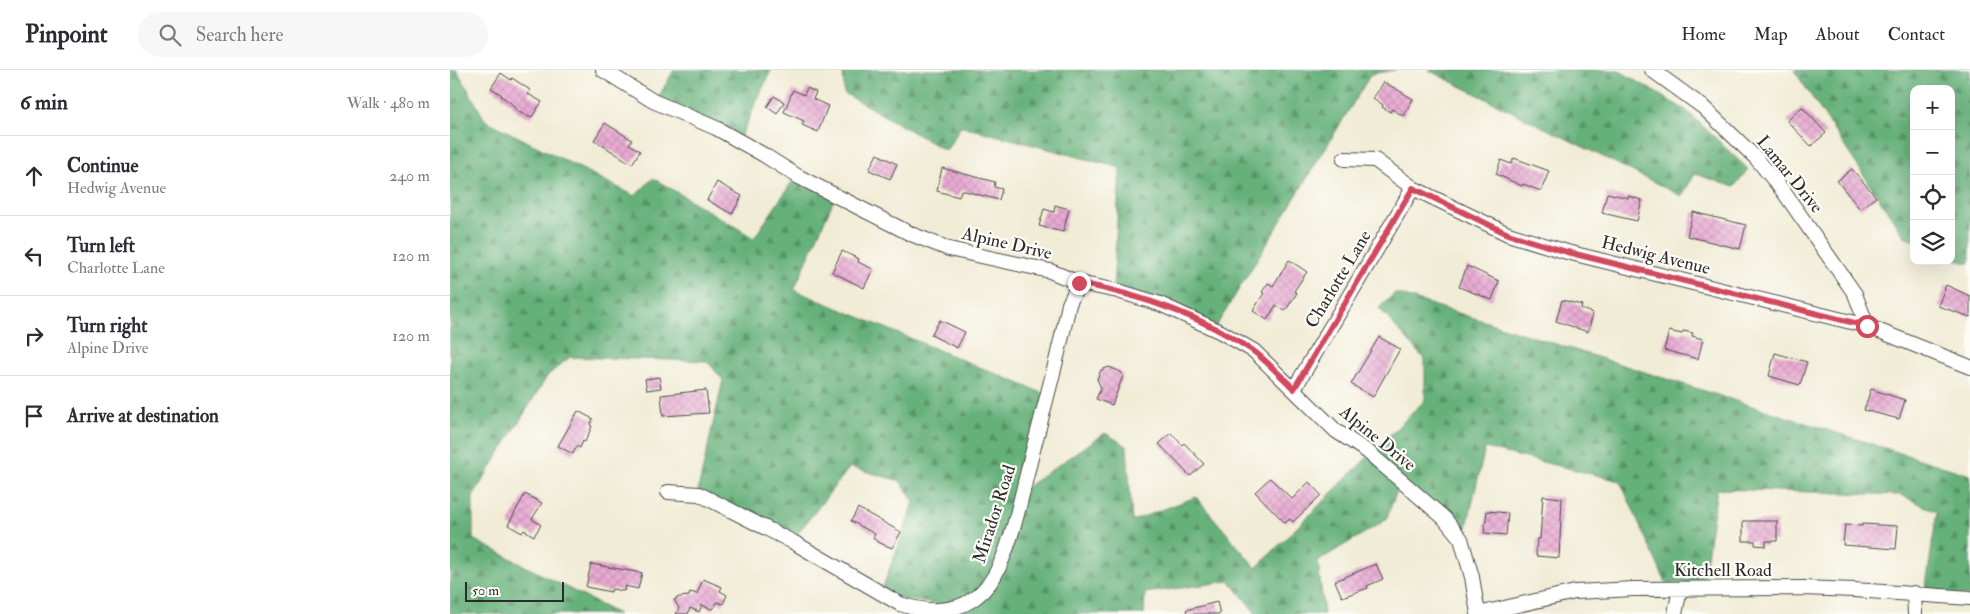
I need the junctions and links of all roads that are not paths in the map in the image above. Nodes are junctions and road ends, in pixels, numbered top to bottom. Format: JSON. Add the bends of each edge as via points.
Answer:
{"nodes":[{"id":1,"x":603,"y":70,"type":"edge"},
{"id":2,"x":1652,"y":70,"type":"edge"},
{"id":3,"x":1344,"y":159,"type":"dead end"},
{"id":4,"x":1413,"y":188,"type":"junction"},
{"id":5,"x":1079,"y":283,"type":"junction"},
{"id":6,"x":1867,"y":326,"type":"junction"},
{"id":7,"x":1970,"y":367,"type":"edge"},
{"id":8,"x":1294,"y":389,"type":"junction"},
{"id":9,"x":668,"y":492,"type":"dead end"},
{"id":10,"x":1680,"y":589,"type":"junction"},
{"id":11,"x":1914,"y":594,"type":"junction"},
{"id":12,"x":1970,"y":598,"type":"edge"},
{"id":13,"x":1478,"y":614,"type":"edge"},
{"id":14,"x":1675,"y":614,"type":"edge"},
{"id":15,"x":1915,"y":614,"type":"edge"}],
"edges":[{"from":1,"to":5,"type":"street","name":"Alpine Drive","via":[[653,101],[716,128],[799,177],[912,234],[949,249],[1050,271]]},
{"from":2,"to":6,"type":"street","name":"Lamar Drive","via":[[1702,107],[1756,158],[1783,190],[1856,294]]},
{"from":3,"to":4,"type":"street","name":"Hedwig Avenue","via":[[1375,160]]},
{"from":4,"to":6,"type":"street","name":"Hedwig Avenue","via":[[1508,234],[1567,252]]},
{"from":4,"to":8,"type":"street","name":"Charlotte Lane"},
{"from":5,"to":8,"type":"street","name":"Alpine Drive","via":[[1160,304],[1222,332],[1254,351]]},
{"from":5,"to":9,"type":"street","name":"Mirador Road","via":[[1069,304],[1006,550],[986,587],[966,604],[932,610],[900,604],[793,542],[699,494]]},
{"from":6,"to":7,"type":"street","name":"Hedwig Avenue"},
{"from":8,"to":13,"type":"street","name":"Alpine Drive","via":[[1336,431],[1368,452],[1444,518],[1461,539]]},
{"from":10,"to":11,"type":"street","name":"Kitchell Road","via":[[1803,588]]},
{"from":10,"to":13,"type":"street","name":"Kitchell Road","via":[[1575,592]]},
{"from":10,"to":14,"type":"street"},
{"from":11,"to":12,"type":"street","name":"Kitchell Road"},
{"from":11,"to":15,"type":"street"}]}
